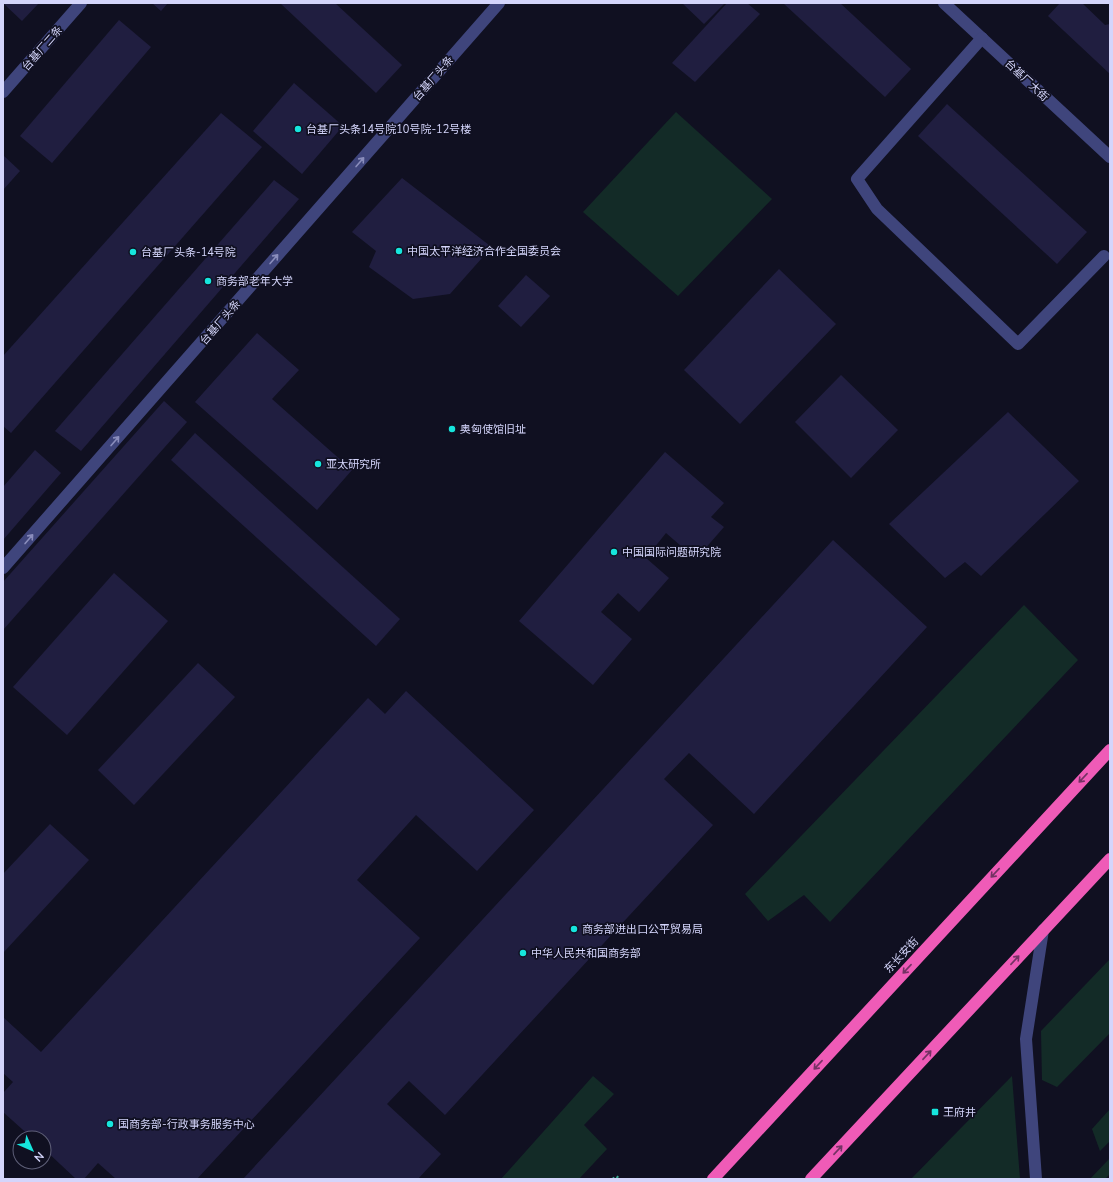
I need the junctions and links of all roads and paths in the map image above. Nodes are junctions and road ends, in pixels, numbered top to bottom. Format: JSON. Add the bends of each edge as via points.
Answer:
{"nodes":[{"id":1,"x":82,"y":3,"type":"edge"},
{"id":2,"x":499,"y":3,"type":"edge"},
{"id":3,"x":944,"y":3,"type":"edge"},
{"id":4,"x":982,"y":38,"type":"junction"},
{"id":5,"x":3,"y":92,"type":"edge"},
{"id":6,"x":1110,"y":157,"type":"edge"},
{"id":7,"x":1104,"y":256,"type":"dead end"},
{"id":8,"x":3,"y":568,"type":"edge"},
{"id":9,"x":1110,"y":750,"type":"edge"},
{"id":10,"x":1110,"y":859,"type":"edge"},
{"id":11,"x":1043,"y":930,"type":"junction"},
{"id":12,"x":614,"y":1179,"type":"edge"},
{"id":13,"x":620,"y":1179,"type":"edge"},
{"id":14,"x":713,"y":1179,"type":"edge"},
{"id":15,"x":812,"y":1179,"type":"edge"},
{"id":16,"x":1036,"y":1179,"type":"edge"}],
"edges":[{"from":1,"to":5,"type":"street","name":"台基厂二条"},
{"from":8,"to":2,"type":"street","name":"台基厂头条","one_way":true},
{"from":3,"to":4,"type":"street","name":"台基厂大街"},
{"from":4,"to":6,"type":"street","name":"台基厂大街"},
{"from":4,"to":7,"type":"street","via":[[857,179],[877,209],[1018,344]]},
{"from":9,"to":14,"type":"highway","name":"东长安街","one_way":true},
{"from":10,"to":11,"type":"highway"},
{"from":15,"to":11,"type":"highway","one_way":true},
{"from":11,"to":16,"type":"street","via":[[1026,1039]]},
{"from":12,"to":13,"type":"path","via":[[616,1176]]}]}
